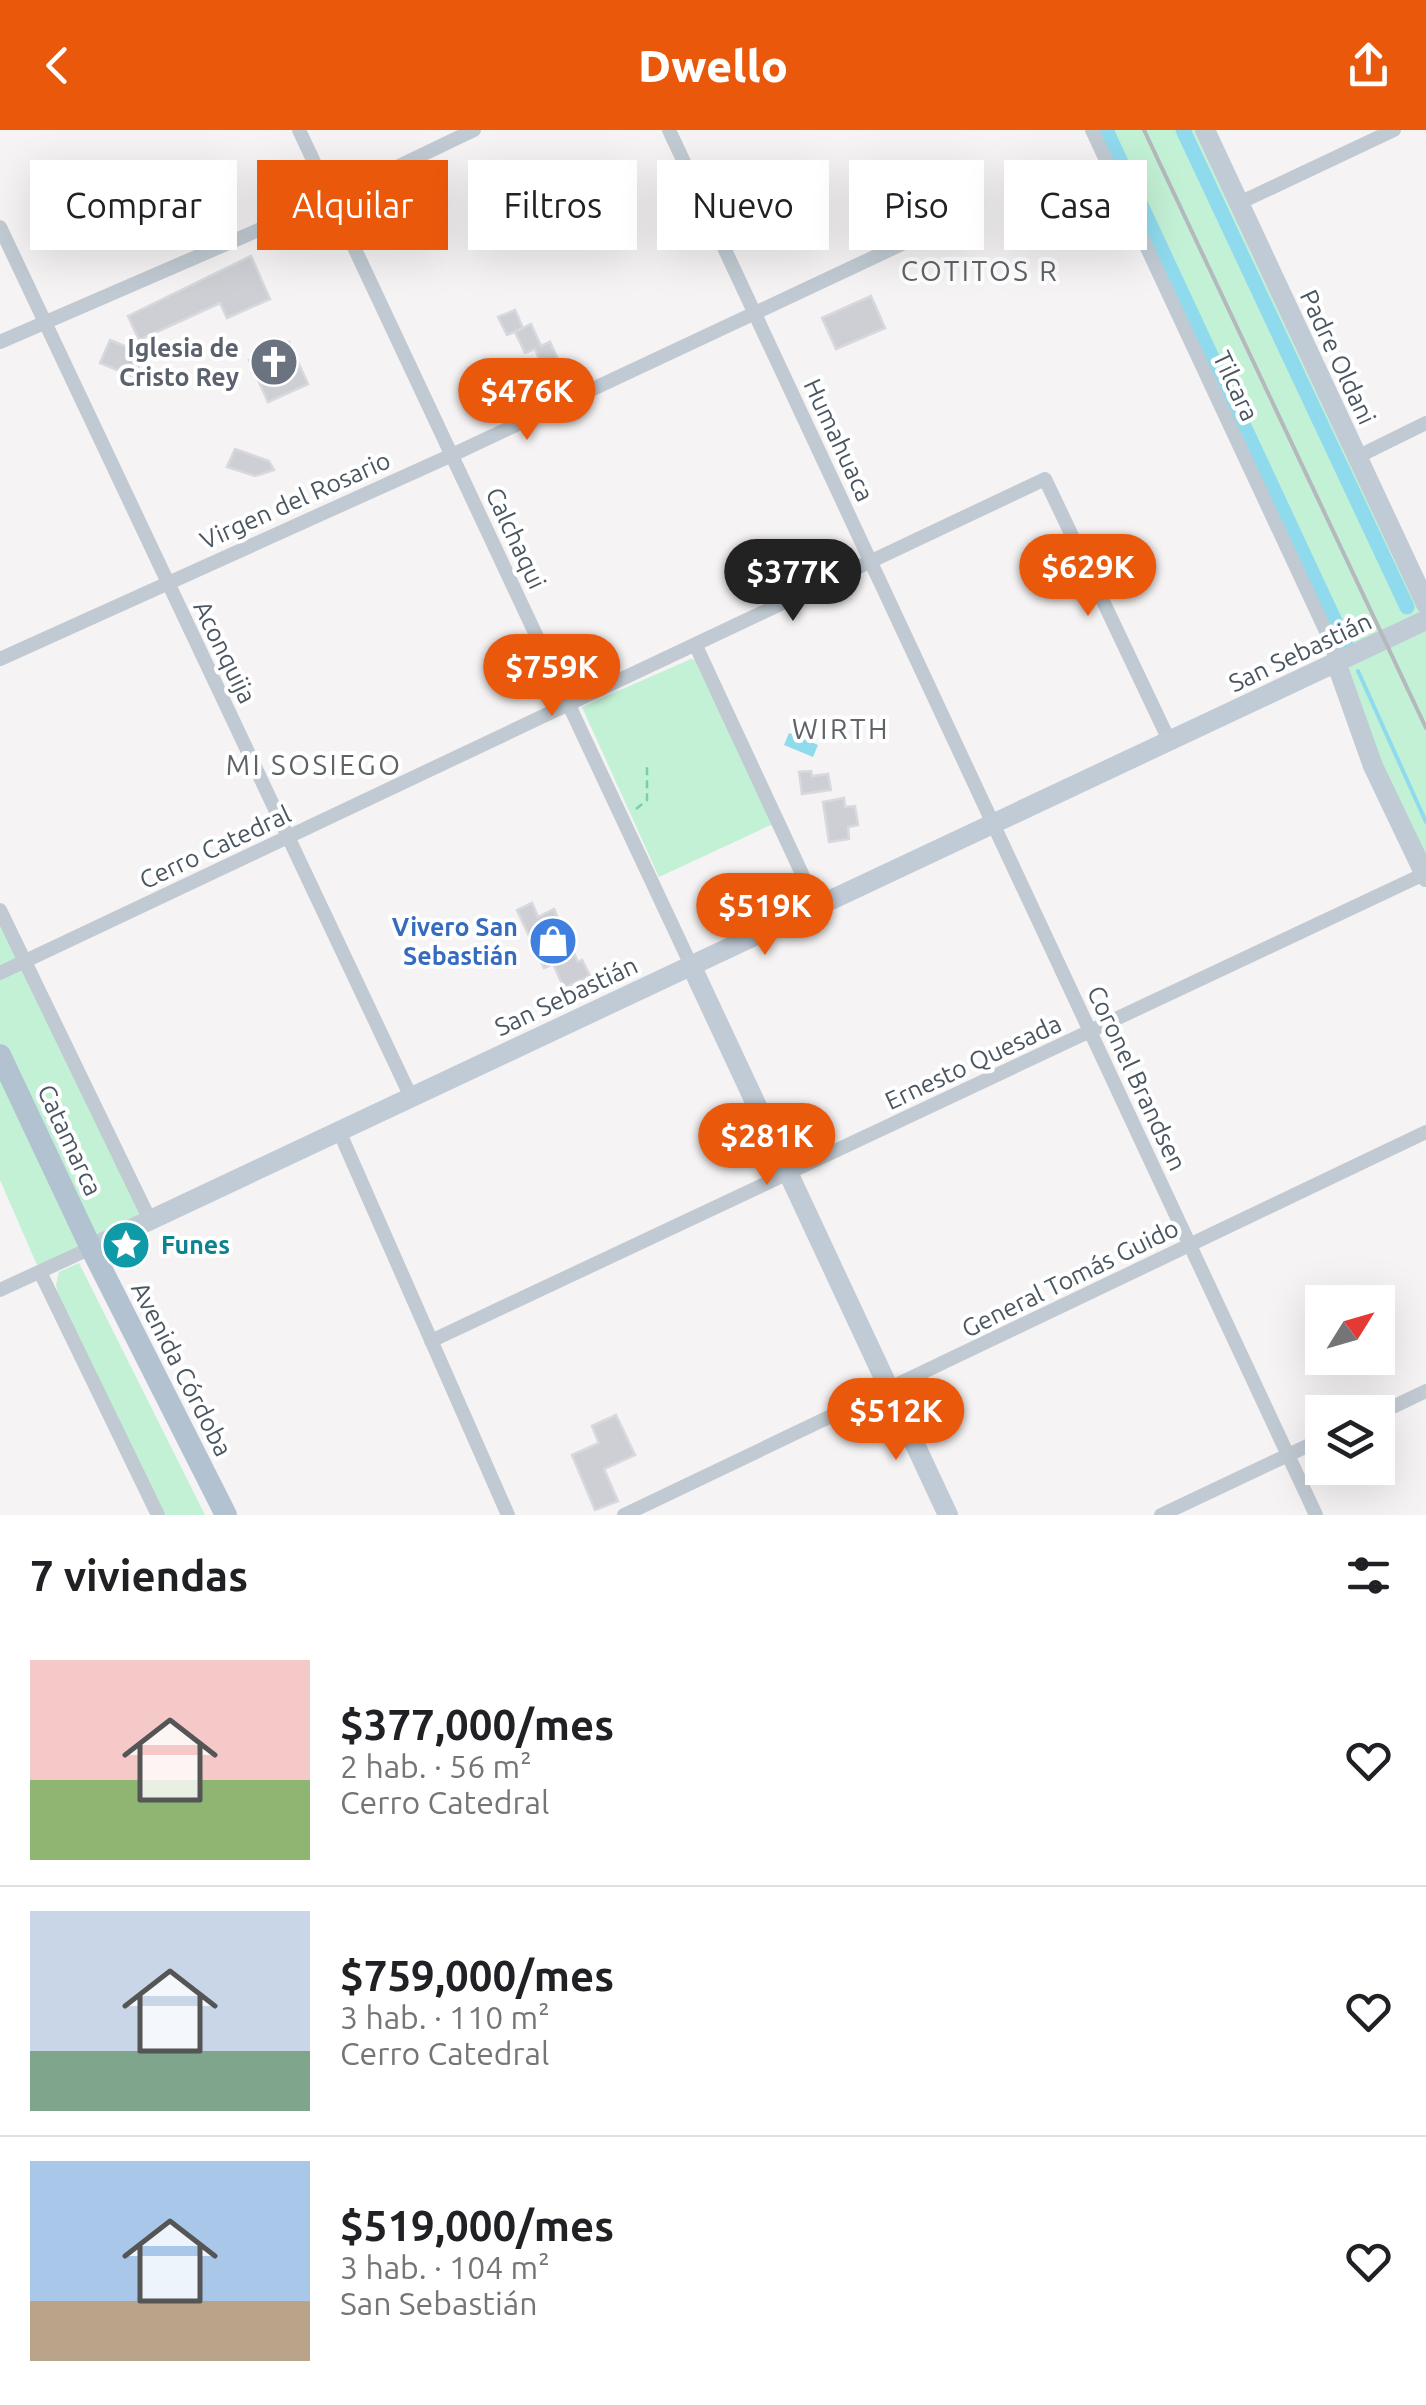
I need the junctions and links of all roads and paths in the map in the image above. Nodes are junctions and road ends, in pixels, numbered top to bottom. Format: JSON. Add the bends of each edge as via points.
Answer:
{"nodes":[{"id":1,"x":298,"y":130,"type":"edge"},
{"id":2,"x":474,"y":130,"type":"edge"},
{"id":3,"x":669,"y":130,"type":"edge"},
{"id":4,"x":1092,"y":130,"type":"edge"},
{"id":5,"x":1204,"y":130,"type":"edge"},
{"id":6,"x":1394,"y":130,"type":"edge"},
{"id":7,"x":312,"y":160,"type":"edge"},
{"id":8,"x":410,"y":160,"type":"edge"},
{"id":9,"x":1238,"y":203,"type":"junction"},
{"id":10,"x":0,"y":227,"type":"edge"},
{"id":11,"x":257,"y":230,"type":"edge"},
{"id":12,"x":355,"y":250,"type":"edge"},
{"id":13,"x":889,"y":250,"type":"edge"},
{"id":14,"x":754,"y":313,"type":"junction"},
{"id":15,"x":44,"y":322,"type":"junction"},
{"id":16,"x":0,"y":342,"type":"edge"},
{"id":17,"x":1426,"y":423,"type":"edge"},
{"id":18,"x":452,"y":455,"type":"junction"},
{"id":19,"x":1357,"y":456,"type":"junction"},
{"id":20,"x":871,"y":562,"type":"junction"},
{"id":21,"x":166,"y":582,"type":"junction"},
{"id":22,"x":1426,"y":604,"type":"edge"},
{"id":23,"x":1426,"y":620,"type":"edge"},
{"id":24,"x":696,"y":646,"type":"junction"},
{"id":25,"x":0,"y":658,"type":"edge"},
{"id":26,"x":1336,"y":662,"type":"junction"},
{"id":27,"x":570,"y":706,"type":"junction"},
{"id":28,"x":1169,"y":740,"type":"junction"},
{"id":29,"x":647,"y":764,"type":"dead end"},
{"id":30,"x":621,"y":816,"type":"junction"},
{"id":31,"x":993,"y":824,"type":"junction"},
{"id":32,"x":290,"y":837,"type":"junction"},
{"id":33,"x":1425,"y":875,"type":"edge"},
{"id":34,"x":818,"y":906,"type":"junction"},
{"id":35,"x":0,"y":910,"type":"edge"},
{"id":36,"x":25,"y":961,"type":"junction"},
{"id":37,"x":691,"y":965,"type":"junction"},
{"id":38,"x":0,"y":973,"type":"edge"},
{"id":39,"x":1090,"y":1031,"type":"junction"},
{"id":40,"x":0,"y":1055,"type":"edge"},
{"id":41,"x":411,"y":1097,"type":"junction"},
{"id":42,"x":339,"y":1131,"type":"junction"},
{"id":43,"x":1426,"y":1132,"type":"edge"},
{"id":44,"x":788,"y":1174,"type":"junction"},
{"id":45,"x":150,"y":1220,"type":"junction"},
{"id":46,"x":1190,"y":1246,"type":"junction"},
{"id":47,"x":91,"y":1248,"type":"junction"},
{"id":48,"x":40,"y":1272,"type":"junction"},
{"id":49,"x":0,"y":1290,"type":"edge"},
{"id":50,"x":432,"y":1341,"type":"junction"},
{"id":51,"x":889,"y":1390,"type":"junction"},
{"id":52,"x":1426,"y":1391,"type":"edge"},
{"id":53,"x":1395,"y":1406,"type":"edge"},
{"id":54,"x":1305,"y":1448,"type":"edge"},
{"id":55,"x":1288,"y":1456,"type":"junction"},
{"id":56,"x":158,"y":1515,"type":"edge"},
{"id":57,"x":226,"y":1515,"type":"edge"},
{"id":58,"x":508,"y":1515,"type":"edge"},
{"id":59,"x":624,"y":1515,"type":"edge"},
{"id":60,"x":948,"y":1515,"type":"edge"},
{"id":61,"x":1161,"y":1515,"type":"edge"},
{"id":62,"x":1316,"y":1515,"type":"edge"}],
"edges":[{"from":1,"to":7,"type":"street","name":"Calchaqui"},
{"from":2,"to":8,"type":"street"},
{"from":3,"to":14,"type":"street","name":"Humahuaca"},
{"from":4,"to":26,"type":"street","name":"Tilcara"},
{"from":5,"to":9,"type":"main road","name":"Padre Oldani"},
{"from":6,"to":9,"type":"street"},
{"from":9,"to":19,"type":"main road","name":"Padre Oldani"},
{"from":10,"to":15,"type":"street","name":"Aconquija"},
{"from":11,"to":15,"type":"street"},
{"from":12,"to":18,"type":"street","name":"Calchaqui"},
{"from":13,"to":14,"type":"street","name":"Virgen del Rosario"},
{"from":14,"to":18,"type":"street","name":"Virgen del Rosario"},
{"from":14,"to":20,"type":"street","name":"Humahuaca"},
{"from":15,"to":16,"type":"street"},
{"from":15,"to":21,"type":"street","name":"Aconquija"},
{"from":17,"to":19,"type":"street"},
{"from":18,"to":21,"type":"street","name":"Virgen del Rosario"},
{"from":18,"to":27,"type":"street","name":"Calchaqui"},
{"from":19,"to":22,"type":"main road","name":"Padre Oldani"},
{"from":20,"to":24,"type":"street","name":"Cerro Catedral"},
{"from":20,"to":28,"type":"street","name":"Cerro Catedral","via":[[1045,478]]},
{"from":20,"to":31,"type":"street","name":"Humahuaca"},
{"from":21,"to":25,"type":"street","name":"Virgen del Rosario"},
{"from":21,"to":32,"type":"street","name":"Aconquija"},
{"from":23,"to":26,"type":"main road","name":"San Sebastián"},
{"from":24,"to":27,"type":"street","name":"Cerro Catedral"},
{"from":24,"to":34,"type":"street"},
{"from":26,"to":28,"type":"main road","name":"San Sebastián"},
{"from":26,"to":33,"type":"main road","via":[[1373,766]]},
{"from":27,"to":30,"type":"street","name":"Calchaqui"},
{"from":27,"to":32,"type":"street","name":"Cerro Catedral"},
{"from":28,"to":31,"type":"main road","name":"San Sebastián"},
{"from":29,"to":30,"type":"path","via":[[647,800]]},
{"from":30,"to":37,"type":"street","name":"Calchaqui"},
{"from":31,"to":34,"type":"main road","name":"San Sebastián"},
{"from":31,"to":39,"type":"street","name":"Coronel Brandsen"},
{"from":32,"to":36,"type":"street","name":"Cerro Catedral"},
{"from":32,"to":41,"type":"street","name":"Aconquija"},
{"from":33,"to":39,"type":"street","name":"Ernesto Quesada"},
{"from":34,"to":37,"type":"main road","name":"San Sebastián"},
{"from":35,"to":36,"type":"street"},
{"from":36,"to":38,"type":"street","name":"Cerro Catedral"},
{"from":36,"to":45,"type":"street"},
{"from":37,"to":41,"type":"main road","name":"San Sebastián"},
{"from":37,"to":44,"type":"main road"},
{"from":39,"to":44,"type":"street","name":"Ernesto Quesada"},
{"from":39,"to":46,"type":"street","name":"Coronel Brandsen"},
{"from":40,"to":47,"type":"main road","name":"Catamarca"},
{"from":41,"to":42,"type":"main road","name":"San Sebastián"},
{"from":42,"to":45,"type":"main road","name":"San Sebastián"},
{"from":42,"to":50,"type":"street"},
{"from":43,"to":46,"type":"street","name":"General Tomás Guido"},
{"from":44,"to":50,"type":"street","name":"Ernesto Quesada"},
{"from":44,"to":51,"type":"main road"},
{"from":45,"to":47,"type":"main road","name":"San Sebastián"},
{"from":46,"to":51,"type":"street","name":"General Tomás Guido"},
{"from":46,"to":55,"type":"street","name":"Coronel Brandsen"},
{"from":47,"to":48,"type":"street","name":"San Sebastián"},
{"from":47,"to":57,"type":"main road","name":"Avenida Córdoba"},
{"from":48,"to":49,"type":"street","name":"San Sebastián"},
{"from":48,"to":56,"type":"street"},
{"from":50,"to":58,"type":"street"},
{"from":51,"to":59,"type":"street","name":"General Tomás Guido"},
{"from":51,"to":60,"type":"main road"},
{"from":52,"to":53,"type":"street"},
{"from":54,"to":55,"type":"street"},
{"from":55,"to":61,"type":"street"},
{"from":55,"to":62,"type":"street","name":"Coronel Brandsen"}]}
